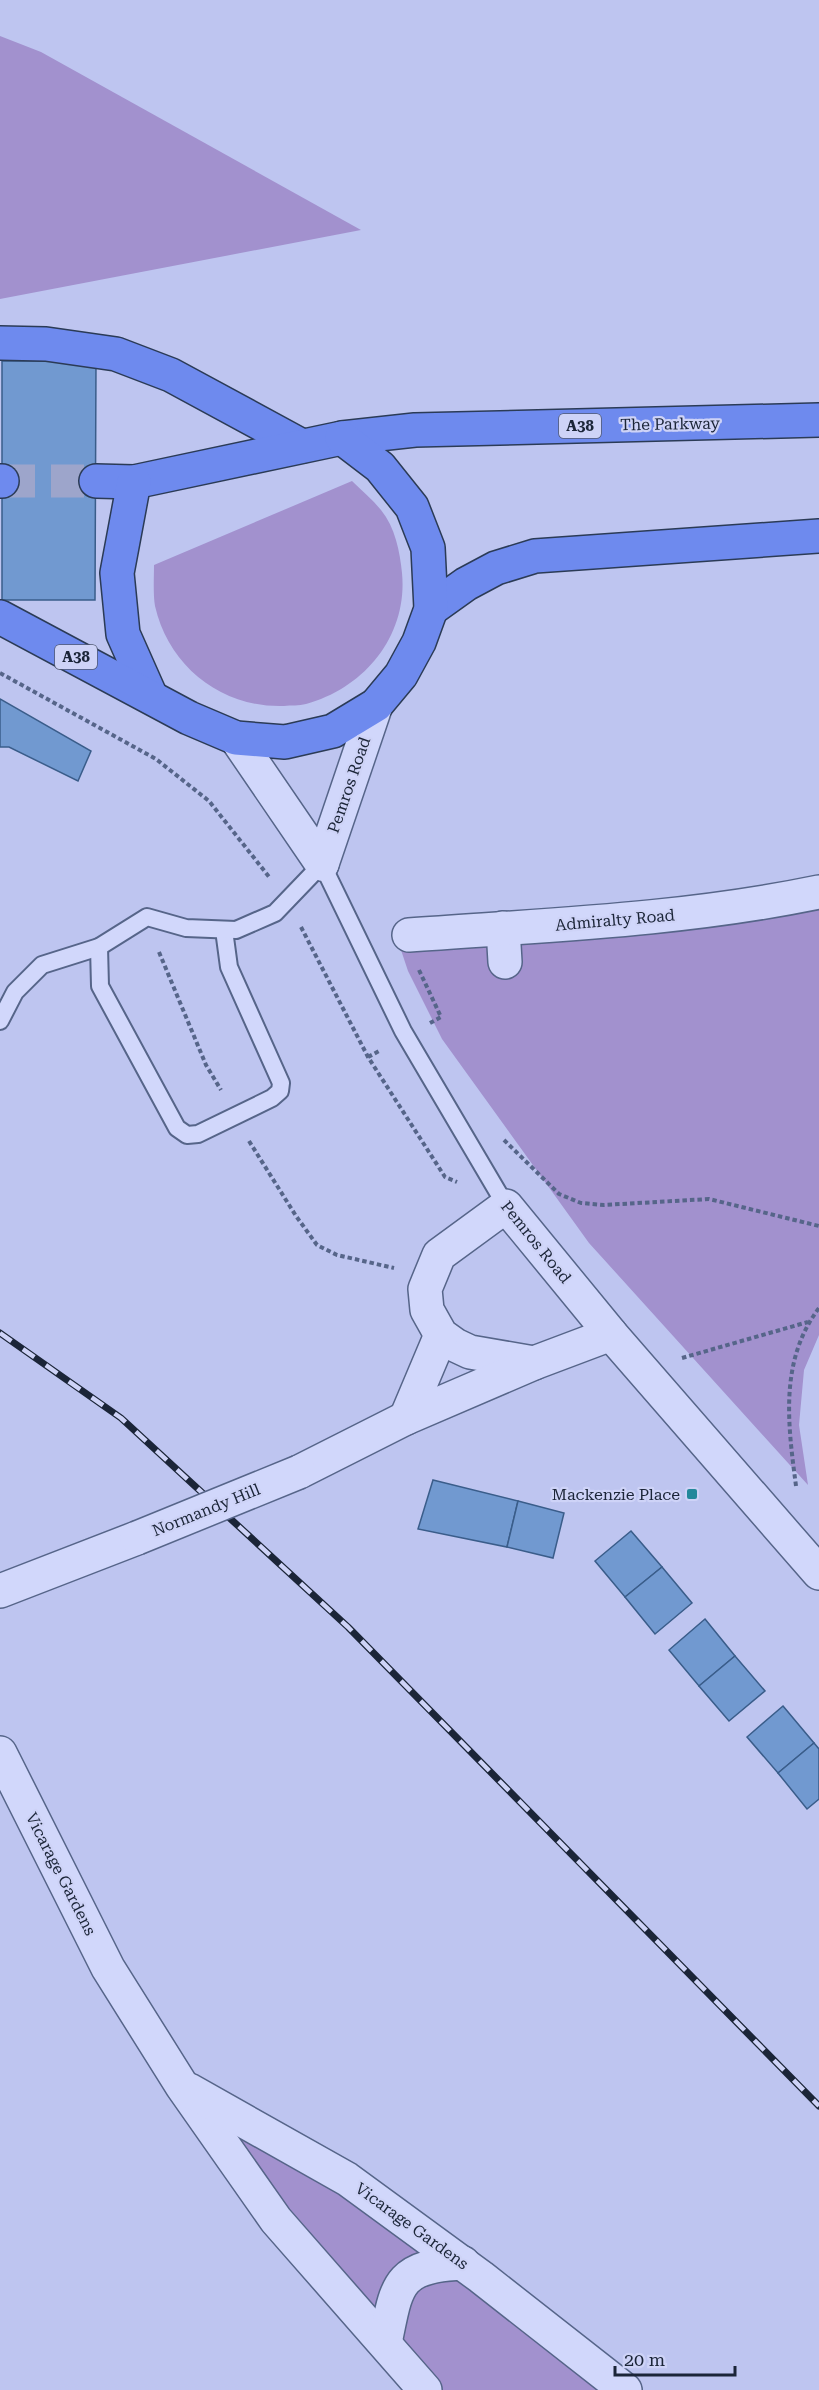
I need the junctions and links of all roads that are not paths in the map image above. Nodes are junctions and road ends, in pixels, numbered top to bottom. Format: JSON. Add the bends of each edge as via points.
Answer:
{"nodes":[{"id":1,"x":0,"y":343,"type":"edge"},
{"id":2,"x":819,"y":420,"type":"edge"},
{"id":3,"x":342,"y":438,"type":"junction"},
{"id":4,"x":302,"y":447,"type":"junction"},
{"id":5,"x":96,"y":481,"type":"tunnel mouth"},
{"id":6,"x":134,"y":482,"type":"junction"},
{"id":7,"x":819,"y":536,"type":"edge"},
{"id":8,"x":431,"y":609,"type":"junction"},
{"id":9,"x":0,"y":617,"type":"edge"},
{"id":10,"x":151,"y":697,"type":"junction"},
{"id":11,"x":376,"y":705,"type":"junction"},
{"id":12,"x":236,"y":738,"type":"junction"},
{"id":13,"x":322,"y":864,"type":"junction"},
{"id":14,"x":819,"y":892,"type":"edge"},
{"id":15,"x":503,"y":928,"type":"junction"},
{"id":16,"x":224,"y":930,"type":"junction"},
{"id":17,"x":409,"y":935,"type":"dead end"},
{"id":18,"x":99,"y":947,"type":"junction"},
{"id":19,"x":505,"y":962,"type":"dead end"},
{"id":20,"x":0,"y":1022,"type":"edge"},
{"id":21,"x":506,"y":1206,"type":"junction"},
{"id":22,"x":611,"y":1334,"type":"junction"},
{"id":23,"x":441,"y":1335,"type":"junction"},
{"id":24,"x":534,"y":1363,"type":"junction"},
{"id":25,"x":406,"y":1418,"type":"junction"},
{"id":26,"x":819,"y":1573,"type":"edge"},
{"id":27,"x":0,"y":1591,"type":"edge"},
{"id":28,"x":0,"y":1753,"type":"edge"},
{"id":29,"x":182,"y":2086,"type":"junction"},
{"id":30,"x":462,"y":2263,"type":"junction"},
{"id":31,"x":385,"y":2343,"type":"junction"},
{"id":32,"x":425,"y":2390,"type":"edge"},
{"id":33,"x":626,"y":2390,"type":"edge"}],
"edges":[{"from":1,"to":4,"type":"highway","via":[[46,344],[116,354],[171,375]]},
{"from":2,"to":3,"type":"highway","name":"The Parkway","number":"A38","via":[[415,430]]},
{"from":3,"to":4,"type":"highway","name":"The Parkway"},
{"from":3,"to":8,"type":"highway","via":[[380,467],[412,507],[428,548]]},
{"from":4,"to":6,"type":"highway","name":"The Parkway"},
{"from":5,"to":6,"type":"highway","name":"The Parkway"},
{"from":6,"to":10,"type":"highway","via":[[117,573],[123,634]]},
{"from":7,"to":8,"type":"highway","via":[[535,556],[496,568]]},
{"from":8,"to":11,"type":"highway","via":[[401,675]]},
{"from":9,"to":10,"type":"highway","number":"A38"},
{"from":10,"to":12,"type":"highway"},
{"from":11,"to":12,"type":"highway","via":[[333,731],[285,742]]},
{"from":11,"to":13,"type":"street","name":"Pemros Road"},
{"from":12,"to":13,"type":"street","name":"Pemros Road"},
{"from":13,"to":16,"type":"lane","via":[[275,913],[236,930]]},
{"from":13,"to":21,"type":"lane","name":"Pemros Road","via":[[403,1031]]},
{"from":14,"to":15,"type":"street","name":"Admiralty Road","via":[[757,905],[606,922]]},
{"from":15,"to":17,"type":"street","name":"Admiralty Road"},
{"from":15,"to":19,"type":"street"},
{"from":16,"to":18,"type":"lane","via":[[186,928],[147,917]]},
{"from":16,"to":18,"type":"lane","via":[[229,967],[281,1083],[280,1091],[198,1134],[187,1135],[177,1128],[100,986]]},
{"from":18,"to":20,"type":"lane","via":[[42,965],[15,992]]},
{"from":21,"to":22,"type":"street","name":"Pemros Road"},
{"from":21,"to":23,"type":"street","via":[[439,1255],[425,1289],[427,1310]]},
{"from":22,"to":24,"type":"street","name":"Normandy Hill"},
{"from":22,"to":26,"type":"street","name":"Pemros Road"},
{"from":23,"to":24,"type":"street","via":[[470,1352]]},
{"from":23,"to":25,"type":"street"},
{"from":24,"to":25,"type":"street","name":"Normandy Hill"},
{"from":25,"to":27,"type":"street","name":"Normandy Hill","bridge":true,"via":[[299,1472]]},
{"from":28,"to":29,"type":"street","name":"Vicarage Gardens","via":[[108,1968]]},
{"from":29,"to":30,"type":"street","name":"Vicarage Gardens","via":[[347,2179]]},
{"from":29,"to":31,"type":"street","name":"Vicarage Gardens","via":[[276,2220]]},
{"from":30,"to":31,"type":"street","via":[[434,2264],[402,2282],[393,2300]]},
{"from":30,"to":33,"type":"street","name":"Vicarage Gardens"},
{"from":31,"to":32,"type":"street","name":"Vicarage Gardens"}]}
